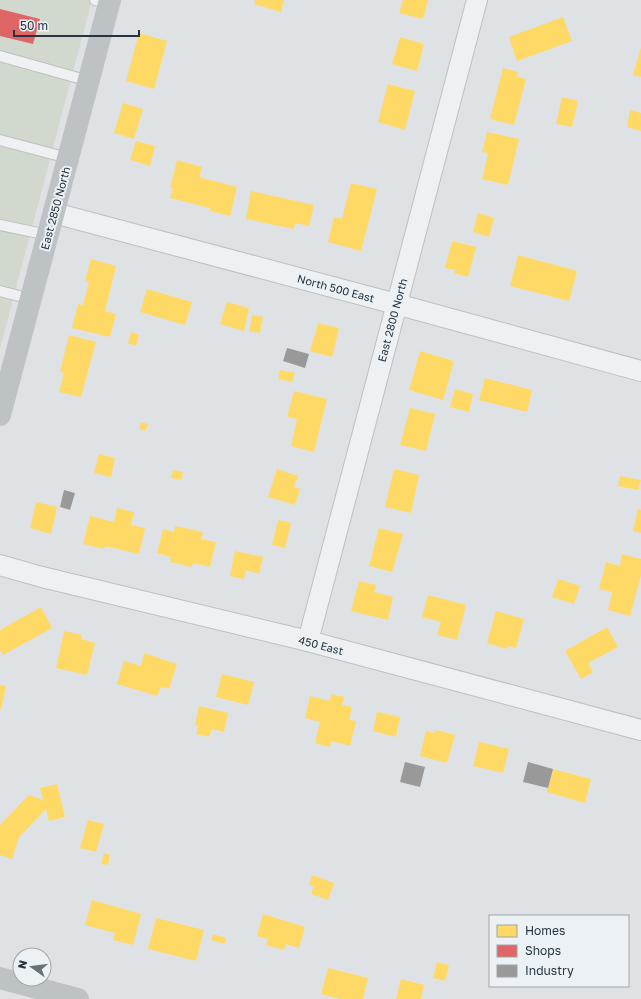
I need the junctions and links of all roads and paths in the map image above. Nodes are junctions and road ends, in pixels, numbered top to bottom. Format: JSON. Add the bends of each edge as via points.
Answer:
{"nodes":[{"id":1,"x":477,"y":0,"type":"edge"},
{"id":2,"x":105,"y":1,"type":"edge"},
{"id":3,"x":0,"y":56,"type":"edge"},
{"id":4,"x":89,"y":81,"type":"junction"},
{"id":5,"x":0,"y":140,"type":"edge"},
{"id":6,"x":68,"y":158,"type":"junction"},
{"id":7,"x":54,"y":213,"type":"junction"},
{"id":8,"x":0,"y":225,"type":"edge"},
{"id":9,"x":48,"y":235,"type":"junction"},
{"id":10,"x":0,"y":291,"type":"edge"},
{"id":11,"x":31,"y":298,"type":"junction"},
{"id":12,"x":396,"y":304,"type":"junction"},
{"id":13,"x":641,"y":371,"type":"edge"},
{"id":14,"x":2,"y":402,"type":"edge"},
{"id":15,"x":0,"y":565,"type":"edge"},
{"id":16,"x":308,"y":641,"type":"junction"},
{"id":17,"x":641,"y":730,"type":"edge"},
{"id":18,"x":0,"y":978,"type":"edge"},
{"id":19,"x":78,"y":999,"type":"edge"}],
"edges":[{"from":1,"to":12,"type":"street","name":"East 2800 North"},
{"from":2,"to":4,"type":"street","name":"East 2850 North"},
{"from":3,"to":4,"type":"lane"},
{"from":4,"to":6,"type":"street","name":"East 2850 North"},
{"from":5,"to":6,"type":"lane"},
{"from":6,"to":7,"type":"street","name":"East 2850 North"},
{"from":7,"to":9,"type":"street","name":"East 2850 North"},
{"from":7,"to":12,"type":"street","name":"North 500 East"},
{"from":8,"to":9,"type":"lane"},
{"from":9,"to":11,"type":"street","name":"East 2850 North"},
{"from":10,"to":11,"type":"lane"},
{"from":11,"to":14,"type":"street","name":"East 2850 North"},
{"from":12,"to":13,"type":"street","name":"North 500 East"},
{"from":12,"to":16,"type":"street","name":"East 2800 North"},
{"from":15,"to":16,"type":"street","name":"450 East"},
{"from":16,"to":17,"type":"street","name":"450 East"},
{"from":18,"to":19,"type":"street"}]}
